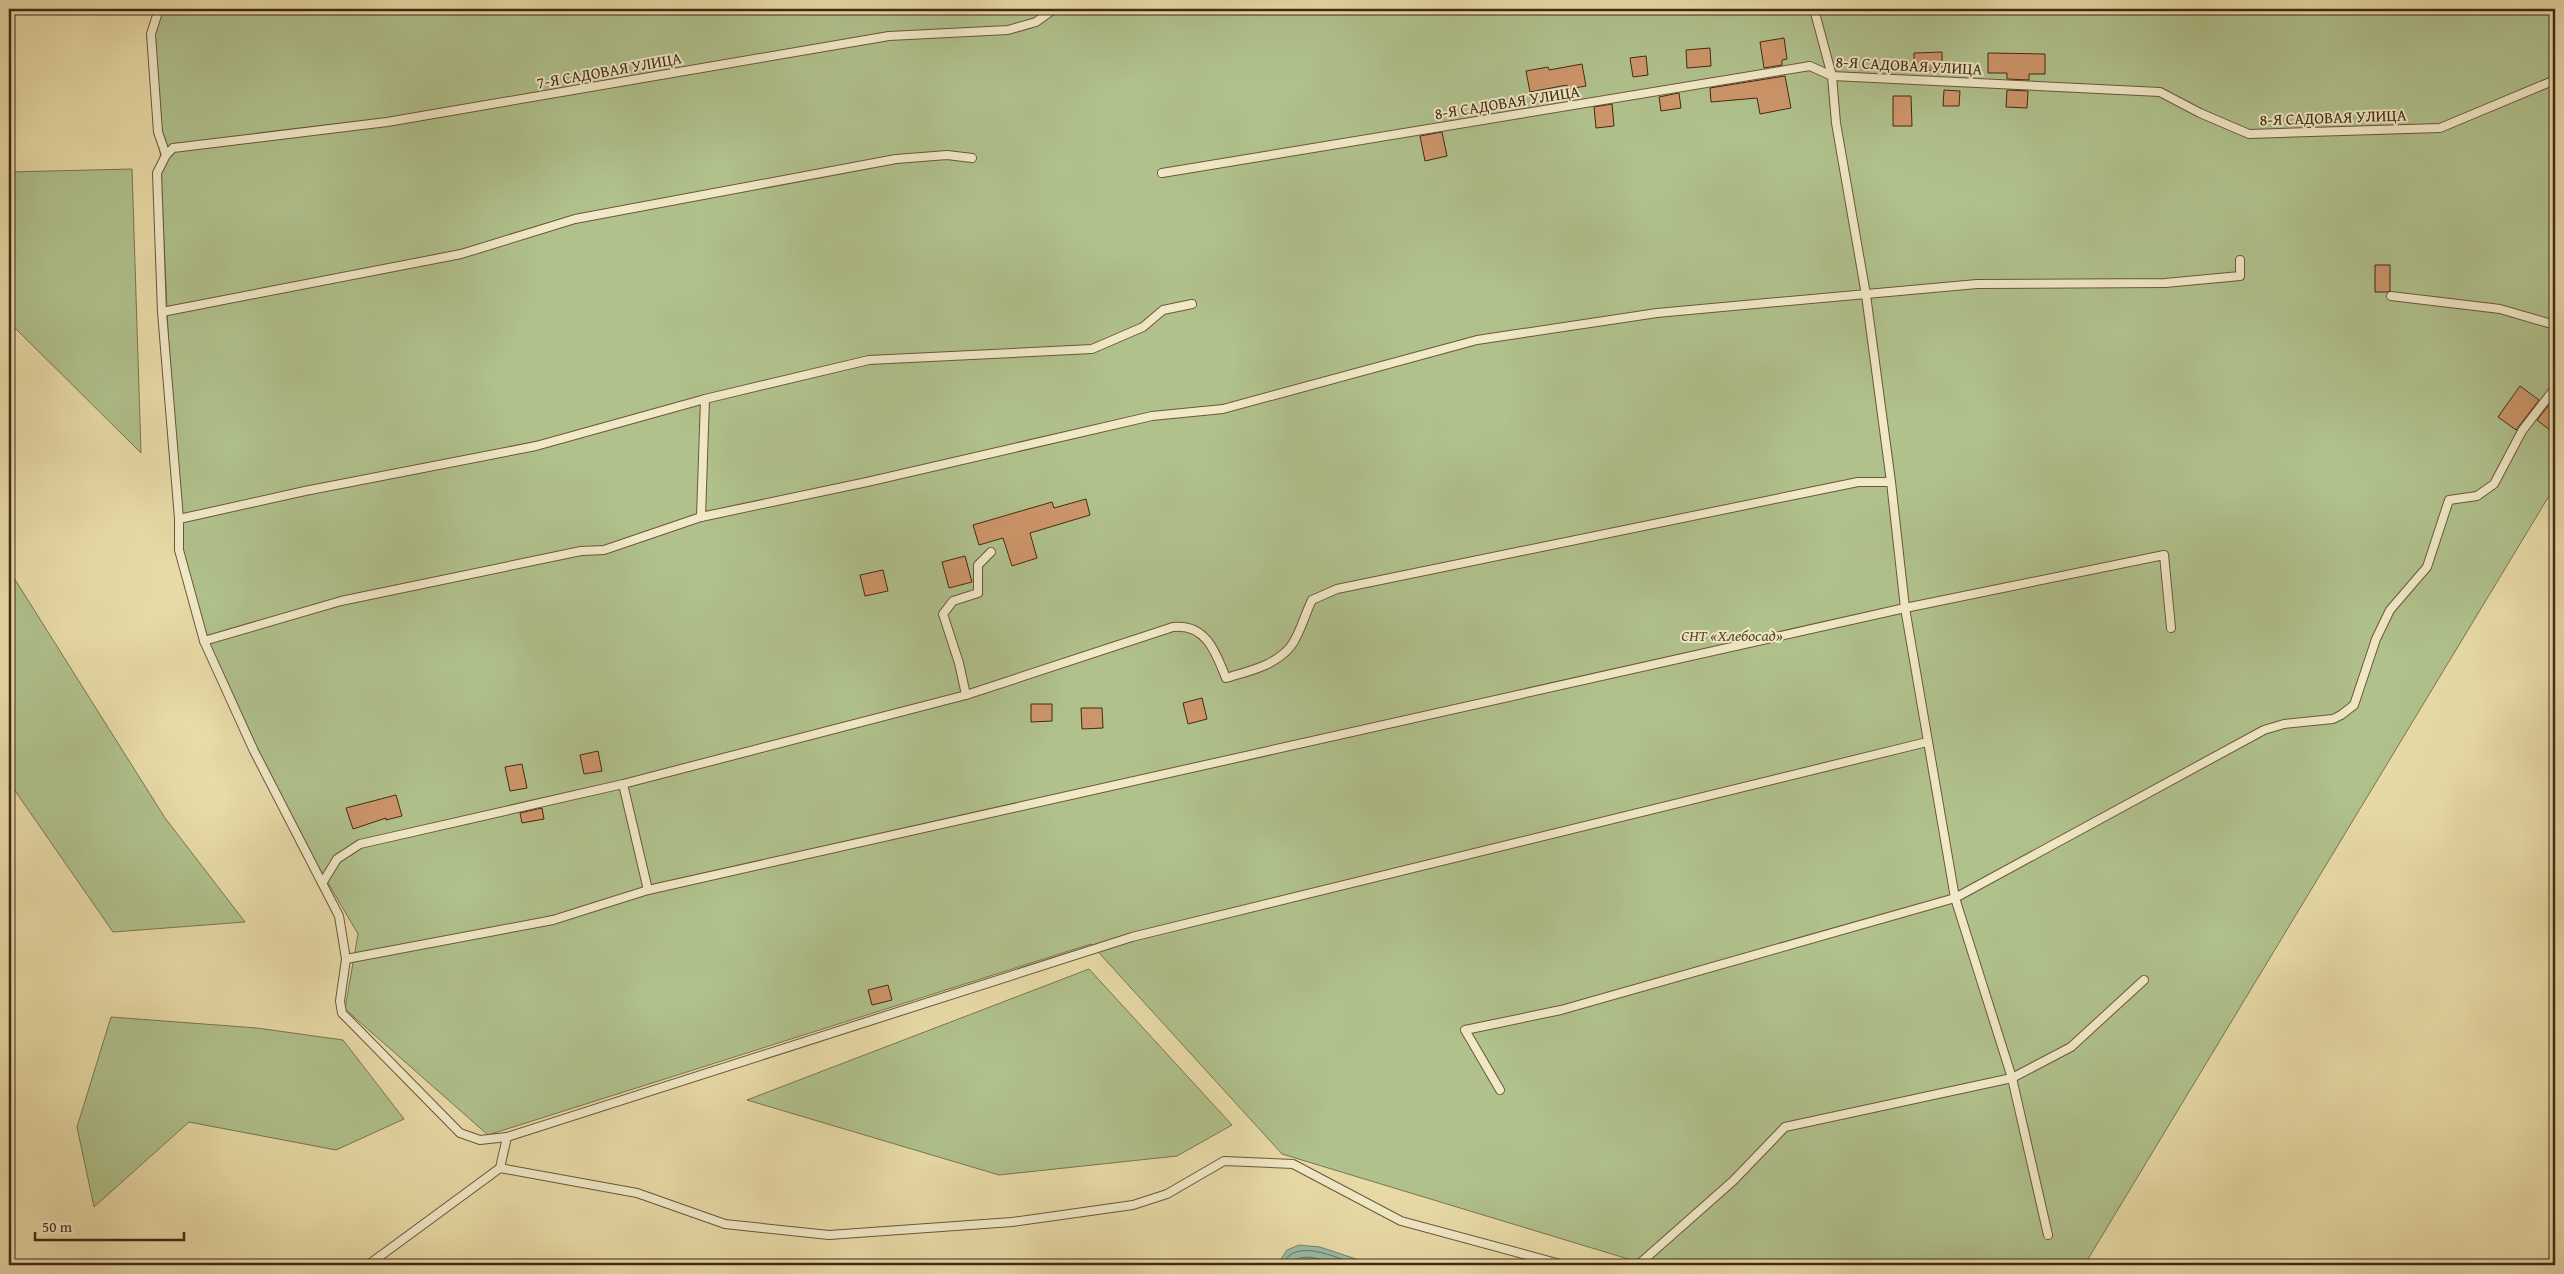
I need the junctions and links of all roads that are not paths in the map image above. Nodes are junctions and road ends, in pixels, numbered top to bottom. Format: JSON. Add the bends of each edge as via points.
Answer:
{"nodes":[{"id":1,"x":159,"y":9,"type":"edge"},
{"id":2,"x":1054,"y":9,"type":"edge"},
{"id":3,"x":1814,"y":9,"type":"edge"},
{"id":4,"x":1832,"y":76,"type":"junction"},
{"id":5,"x":2555,"y":80,"type":"edge"},
{"id":6,"x":166,"y":154,"type":"junction"},
{"id":7,"x":972,"y":158,"type":"dead end"},
{"id":8,"x":1162,"y":173,"type":"dead end"},
{"id":9,"x":2240,"y":260,"type":"dead end"},
{"id":10,"x":1866,"y":295,"type":"junction"},
{"id":11,"x":2391,"y":296,"type":"dead end"},
{"id":12,"x":1192,"y":304,"type":"dead end"},
{"id":13,"x":162,"y":312,"type":"junction"},
{"id":14,"x":2555,"y":325,"type":"edge"},
{"id":15,"x":2555,"y":388,"type":"edge"},
{"id":16,"x":705,"y":399,"type":"junction"},
{"id":17,"x":1891,"y":482,"type":"junction"},
{"id":18,"x":701,"y":517,"type":"junction"},
{"id":19,"x":178,"y":519,"type":"junction"},
{"id":20,"x":991,"y":552,"type":"dead end"},
{"id":21,"x":1905,"y":608,"type":"junction"},
{"id":22,"x":2171,"y":628,"type":"dead end"},
{"id":23,"x":204,"y":641,"type":"junction"},
{"id":24,"x":966,"y":695,"type":"junction"},
{"id":25,"x":1927,"y":742,"type":"junction"},
{"id":26,"x":624,"y":784,"type":"junction"},
{"id":27,"x":323,"y":882,"type":"junction"},
{"id":28,"x":648,"y":890,"type":"junction"},
{"id":29,"x":1955,"y":898,"type":"junction"},
{"id":30,"x":346,"y":959,"type":"junction"},
{"id":31,"x":2144,"y":980,"type":"dead end"},
{"id":32,"x":2012,"y":1078,"type":"junction"},
{"id":33,"x":1500,"y":1090,"type":"dead end"},
{"id":34,"x":507,"y":1137,"type":"junction"},
{"id":35,"x":500,"y":1168,"type":"junction"},
{"id":36,"x":2048,"y":1235,"type":"dead end"},
{"id":37,"x":368,"y":1265,"type":"edge"},
{"id":38,"x":1564,"y":1265,"type":"edge"},
{"id":39,"x":1638,"y":1265,"type":"edge"}],
"edges":[{"from":1,"to":6,"type":"lane","via":[[151,34],[158,132]]},
{"from":2,"to":6,"type":"lane","name":"7-Я САДОВАЯ УЛИЦА","via":[[1036,22],[1008,30],[889,36],[387,122],[173,148]]},
{"from":3,"to":4,"type":"lane"},
{"from":4,"to":5,"type":"lane","name":"8-Я САДОВАЯ УЛИЦА","via":[[2160,92],[2249,134],[2440,128]]},
{"from":4,"to":8,"type":"lane","name":"8-Я САДОВАЯ УЛИЦА","via":[[1810,66]]},
{"from":4,"to":10,"type":"lane","via":[[1836,123]]},
{"from":6,"to":13,"type":"lane","via":[[157,173]]},
{"from":7,"to":13,"type":"lane","via":[[947,155],[896,159],[575,218],[461,254]]},
{"from":9,"to":10,"type":"lane","via":[[2240,276],[2165,283],[1977,284]]},
{"from":10,"to":17,"type":"lane"},
{"from":10,"to":18,"type":"lane","via":[[1657,313],[1477,340],[1222,408],[1152,416]]},
{"from":11,"to":14,"type":"lane","via":[[2500,308]]},
{"from":12,"to":16,"type":"lane","via":[[1163,310],[1143,327],[1092,349],[868,360]]},
{"from":13,"to":19,"type":"lane"},
{"from":15,"to":29,"type":"lane","via":[[2522,431],[2494,484],[2477,496],[2449,500],[2427,567],[2390,610],[2376,639],[2356,700],[2341,715],[2264,730]]},
{"from":16,"to":18,"type":"lane"},
{"from":16,"to":19,"type":"lane","via":[[536,446]]},
{"from":17,"to":21,"type":"lane"},
{"from":17,"to":24,"type":"lane","via":[[1858,482],[1337,589],[1312,600],[1292,645],[1282,655],[1260,668],[1226,678],[1213,645],[1198,632],[1179,626]]},
{"from":18,"to":23,"type":"lane","via":[[604,550],[581,551],[340,601]]},
{"from":19,"to":23,"type":"lane","via":[[179,550]]},
{"from":20,"to":24,"type":"lane","via":[[978,565],[978,593],[953,601],[944,614]]},
{"from":21,"to":22,"type":"lane","via":[[2164,555]]},
{"from":21,"to":25,"type":"lane"},
{"from":21,"to":28,"type":"lane"},
{"from":23,"to":27,"type":"lane","via":[[254,751]]},
{"from":24,"to":26,"type":"lane"},
{"from":25,"to":29,"type":"lane"},
{"from":25,"to":34,"type":"lane","via":[[1132,937]]},
{"from":26,"to":27,"type":"lane","via":[[360,844],[337,859]]},
{"from":26,"to":28,"type":"lane"},
{"from":27,"to":30,"type":"lane","via":[[339,916]]},
{"from":28,"to":30,"type":"lane","via":[[553,920]]},
{"from":29,"to":32,"type":"lane"},
{"from":29,"to":33,"type":"lane","via":[[1561,1010],[1465,1030]]},
{"from":30,"to":34,"type":"lane","via":[[340,1001],[342,1013],[460,1133],[480,1140]]},
{"from":31,"to":32,"type":"lane","via":[[2071,1047]]},
{"from":32,"to":36,"type":"lane"},
{"from":32,"to":39,"type":"lane","via":[[1785,1127],[1733,1181]]},
{"from":34,"to":35,"type":"lane"},
{"from":35,"to":37,"type":"lane"},
{"from":35,"to":38,"type":"lane","via":[[637,1193],[726,1224],[829,1235],[1012,1222],[1133,1206],[1167,1194],[1224,1161],[1293,1164],[1401,1221]]}]}
